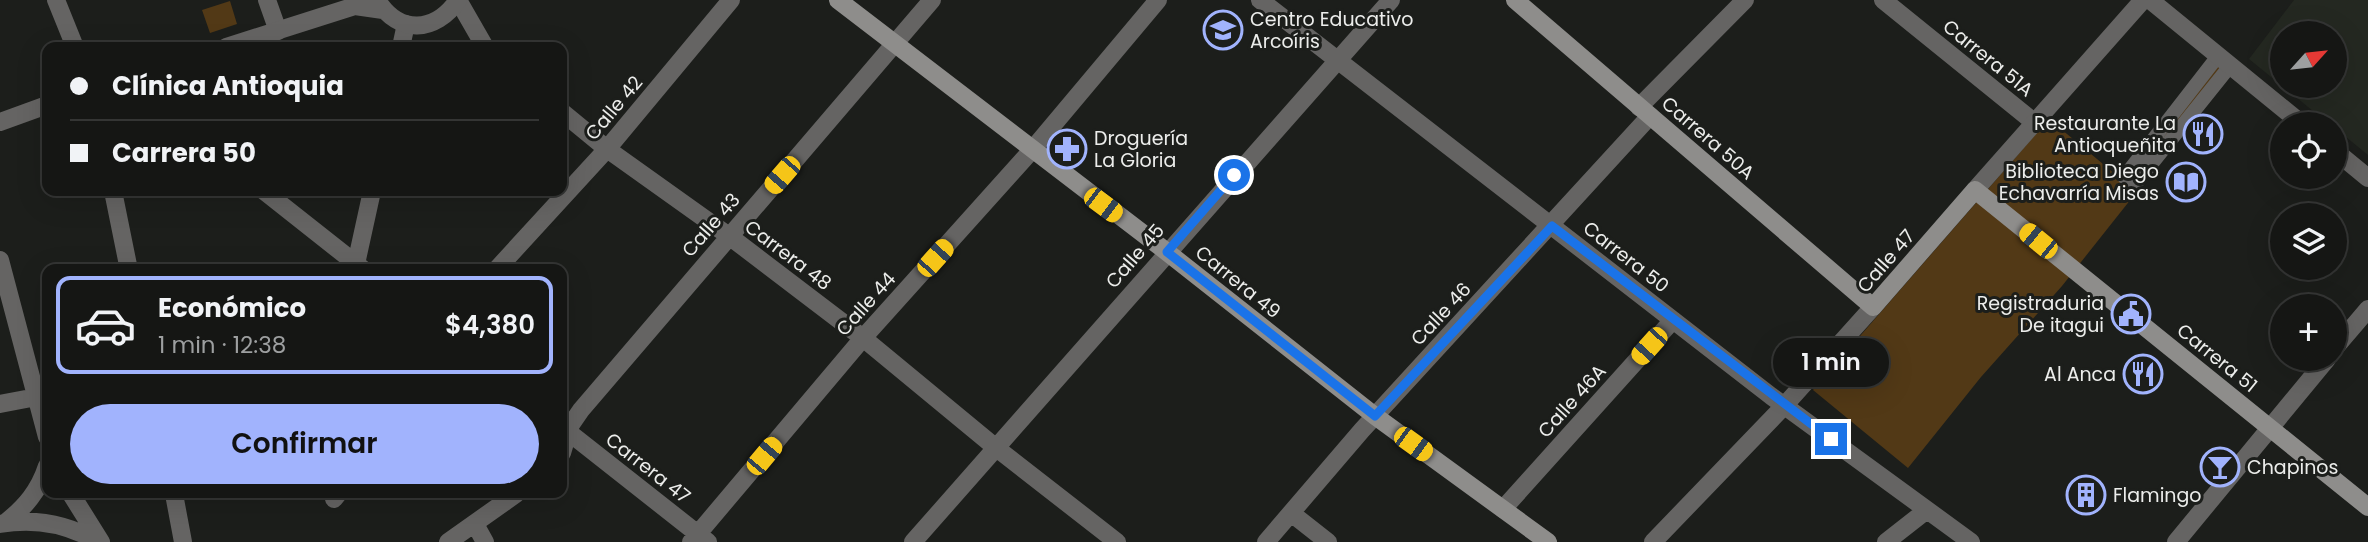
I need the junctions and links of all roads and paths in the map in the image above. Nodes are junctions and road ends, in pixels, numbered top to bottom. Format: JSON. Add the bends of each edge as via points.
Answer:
{"nodes":[{"id":1,"x":56,"y":0,"type":"edge"},
{"id":2,"x":267,"y":0,"type":"edge"},
{"id":3,"x":458,"y":0,"type":"edge"},
{"id":4,"x":731,"y":0,"type":"edge"},
{"id":5,"x":838,"y":0,"type":"edge"},
{"id":6,"x":932,"y":0,"type":"edge"},
{"id":7,"x":1158,"y":0,"type":"edge"},
{"id":8,"x":1260,"y":0,"type":"edge"},
{"id":9,"x":1391,"y":0,"type":"edge"},
{"id":10,"x":1515,"y":0,"type":"edge"},
{"id":11,"x":1745,"y":0,"type":"edge"},
{"id":12,"x":1883,"y":0,"type":"edge"},
{"id":13,"x":2143,"y":0,"type":"edge"},
{"id":14,"x":2150,"y":0,"type":"edge"},
{"id":15,"x":358,"y":3,"type":"edge"},
{"id":16,"x":380,"y":5,"type":"edge"},
{"id":17,"x":406,"y":24,"type":"junction"},
{"id":18,"x":278,"y":31,"type":"junction"},
{"id":19,"x":73,"y":42,"type":"edge"},
{"id":20,"x":242,"y":42,"type":"edge"},
{"id":21,"x":402,"y":42,"type":"edge"},
{"id":22,"x":482,"y":42,"type":"edge"},
{"id":23,"x":894,"y":44,"type":"junction"},
{"id":24,"x":1338,"y":61,"type":"junction"},
{"id":25,"x":2224,"y":61,"type":"junction"},
{"id":26,"x":42,"y":107,"type":"edge"},
{"id":27,"x":1645,"y":111,"type":"junction"},
{"id":28,"x":2287,"y":112,"type":"edge"},
{"id":29,"x":567,"y":116,"type":"edge"},
{"id":30,"x":0,"y":122,"type":"edge"},
{"id":31,"x":2035,"y":123,"type":"junction"},
{"id":32,"x":607,"y":149,"type":"junction"},
{"id":33,"x":1032,"y":150,"type":"junction"},
{"id":34,"x":2347,"y":160,"type":"edge"},
{"id":35,"x":2368,"y":177,"type":"edge"},
{"id":36,"x":2129,"y":182,"type":"dead end"},
{"id":37,"x":1975,"y":190,"type":"junction"},
{"id":38,"x":567,"y":193,"type":"edge"},
{"id":39,"x":114,"y":196,"type":"edge"},
{"id":40,"x":270,"y":196,"type":"edge"},
{"id":41,"x":371,"y":196,"type":"edge"},
{"id":42,"x":564,"y":196,"type":"edge"},
{"id":43,"x":1552,"y":226,"type":"junction"},
{"id":44,"x":729,"y":236,"type":"junction"},
{"id":45,"x":1167,"y":252,"type":"junction"},
{"id":46,"x":0,"y":260,"type":"edge"},
{"id":47,"x":128,"y":264,"type":"edge"},
{"id":48,"x":356,"y":264,"type":"edge"},
{"id":49,"x":360,"y":264,"type":"edge"},
{"id":50,"x":502,"y":264,"type":"edge"},
{"id":51,"x":1873,"y":307,"type":"junction"},
{"id":52,"x":2368,"y":309,"type":"edge"},
{"id":53,"x":1673,"y":320,"type":"junction"},
{"id":54,"x":2347,"y":334,"type":"edge"},
{"id":55,"x":863,"y":338,"type":"junction"},
{"id":56,"x":2317,"y":371,"type":"edge"},
{"id":57,"x":42,"y":396,"type":"edge"},
{"id":58,"x":0,"y":404,"type":"edge"},
{"id":59,"x":1784,"y":405,"type":"junction"},
{"id":60,"x":1375,"y":416,"type":"junction"},
{"id":61,"x":2270,"y":427,"type":"junction"},
{"id":62,"x":567,"y":428,"type":"edge"},
{"id":63,"x":567,"y":432,"type":"edge"},
{"id":64,"x":995,"y":447,"type":"junction"},
{"id":65,"x":42,"y":476,"type":"edge"},
{"id":66,"x":73,"y":498,"type":"edge"},
{"id":67,"x":175,"y":498,"type":"edge"},
{"id":68,"x":511,"y":498,"type":"edge"},
{"id":69,"x":2368,"y":507,"type":"edge"},
{"id":70,"x":1503,"y":509,"type":"junction"},
{"id":71,"x":1927,"y":510,"type":"junction"},
{"id":72,"x":1291,"y":513,"type":"junction"},
{"id":73,"x":3,"y":524,"type":"edge"},
{"id":74,"x":475,"y":524,"type":"junction"},
{"id":75,"x":699,"y":539,"type":"edge"},
{"id":76,"x":99,"y":542,"type":"edge"},
{"id":77,"x":183,"y":542,"type":"edge"},
{"id":78,"x":448,"y":542,"type":"edge"},
{"id":79,"x":485,"y":542,"type":"edge"},
{"id":80,"x":913,"y":542,"type":"edge"},
{"id":81,"x":1116,"y":542,"type":"edge"},
{"id":82,"x":1266,"y":542,"type":"edge"},
{"id":83,"x":1328,"y":542,"type":"edge"},
{"id":84,"x":1548,"y":542,"type":"edge"},
{"id":85,"x":1653,"y":542,"type":"edge"},
{"id":86,"x":1886,"y":542,"type":"edge"},
{"id":87,"x":1971,"y":542,"type":"edge"},
{"id":88,"x":2176,"y":542,"type":"edge"}],
"edges":[{"from":1,"to":19,"type":"street"},
{"from":2,"to":18,"type":"street"},
{"from":3,"to":17,"type":"street","via":[[437,22]]},
{"from":3,"to":22,"type":"street"},
{"from":4,"to":32,"type":"street","name":"Calle 42"},
{"from":5,"to":23,"type":"main road","name":"Carrera 49"},
{"from":6,"to":23,"type":"street","name":"Calle 43"},
{"from":7,"to":33,"type":"street","name":"Calle 44"},
{"from":8,"to":24,"type":"street","name":"Carrera 50"},
{"from":9,"to":24,"type":"street","name":"Calle 45"},
{"from":10,"to":27,"type":"main road","name":"Carrera 50A"},
{"from":11,"to":27,"type":"street","name":"Calle 46"},
{"from":12,"to":31,"type":"street","name":"Carrera 51A"},
{"from":13,"to":31,"type":"street","name":"Calle 47"},
{"from":14,"to":25,"type":"street"},
{"from":15,"to":16,"type":"street"},
{"from":15,"to":18,"type":"street"},
{"from":16,"to":17,"type":"street"},
{"from":17,"to":21,"type":"street"},
{"from":18,"to":20,"type":"street"},
{"from":23,"to":33,"type":"main road","name":"Carrera 49"},
{"from":23,"to":44,"type":"street","name":"Calle 43"},
{"from":24,"to":43,"type":"street","name":"Carrera 50"},
{"from":24,"to":45,"type":"street","name":"Calle 45"},
{"from":25,"to":28,"type":"street"},
{"from":25,"to":36,"type":"street"},
{"from":26,"to":30,"type":"street"},
{"from":27,"to":43,"type":"street","name":"Calle 46"},
{"from":27,"to":51,"type":"main road","name":"Carrera 50A"},
{"from":29,"to":32,"type":"street","name":"Carrera 48"},
{"from":31,"to":37,"type":"street","name":"Calle 47"},
{"from":32,"to":38,"type":"street","name":"Calle 42"},
{"from":32,"to":44,"type":"street","name":"Carrera 48"},
{"from":33,"to":45,"type":"main road","name":"Carrera 49"},
{"from":33,"to":55,"type":"street","name":"Calle 44"},
{"from":34,"to":35,"type":"street"},
{"from":37,"to":51,"type":"main road","name":"Calle 47"},
{"from":37,"to":61,"type":"main road","name":"Carrera 51"},
{"from":39,"to":47,"type":"street"},
{"from":40,"to":48,"type":"street"},
{"from":41,"to":49,"type":"street"},
{"from":42,"to":50,"type":"street","name":"Calle 42"},
{"from":43,"to":53,"type":"street","name":"Carrera 50"},
{"from":43,"to":60,"type":"street","name":"Calle 46"},
{"from":44,"to":55,"type":"street","name":"Carrera 48"},
{"from":44,"to":62,"type":"street","name":"Calle 43"},
{"from":45,"to":60,"type":"main road","name":"Carrera 49"},
{"from":45,"to":64,"type":"street","name":"Calle 45"},
{"from":46,"to":57,"type":"street"},
{"from":51,"to":59,"type":"street","name":"Calle 47"},
{"from":52,"to":54,"type":"street"},
{"from":53,"to":59,"type":"street","name":"Carrera 50"},
{"from":53,"to":70,"type":"street","name":"Calle 46A"},
{"from":55,"to":64,"type":"street","name":"Carrera 48"},
{"from":55,"to":75,"type":"street","name":"Calle 44"},
{"from":56,"to":61,"type":"street"},
{"from":57,"to":58,"type":"street"},
{"from":59,"to":71,"type":"street","name":"Carrera 50"},
{"from":59,"to":85,"type":"street","name":"Calle 47"},
{"from":60,"to":70,"type":"main road","name":"Carrera 49"},
{"from":60,"to":72,"type":"street","name":"Calle 46"},
{"from":61,"to":69,"type":"main road","name":"Carrera 51"},
{"from":61,"to":88,"type":"street"},
{"from":63,"to":75,"type":"street","name":"Carrera 47"},
{"from":64,"to":80,"type":"street","name":"Calle 45"},
{"from":64,"to":81,"type":"street","name":"Carrera 48"},
{"from":65,"to":73,"type":"street","via":[[32,497]]},
{"from":66,"to":76,"type":"street"},
{"from":67,"to":77,"type":"street"},
{"from":68,"to":74,"type":"street"},
{"from":70,"to":84,"type":"main road","name":"Carrera 49"},
{"from":71,"to":86,"type":"street"},
{"from":71,"to":87,"type":"street","name":"Carrera 50"},
{"from":72,"to":82,"type":"street","name":"Calle 46"},
{"from":72,"to":83,"type":"street"},
{"from":73,"to":76,"type":"street","via":[[56,525]]},
{"from":74,"to":78,"type":"street"},
{"from":74,"to":79,"type":"street"}]}
